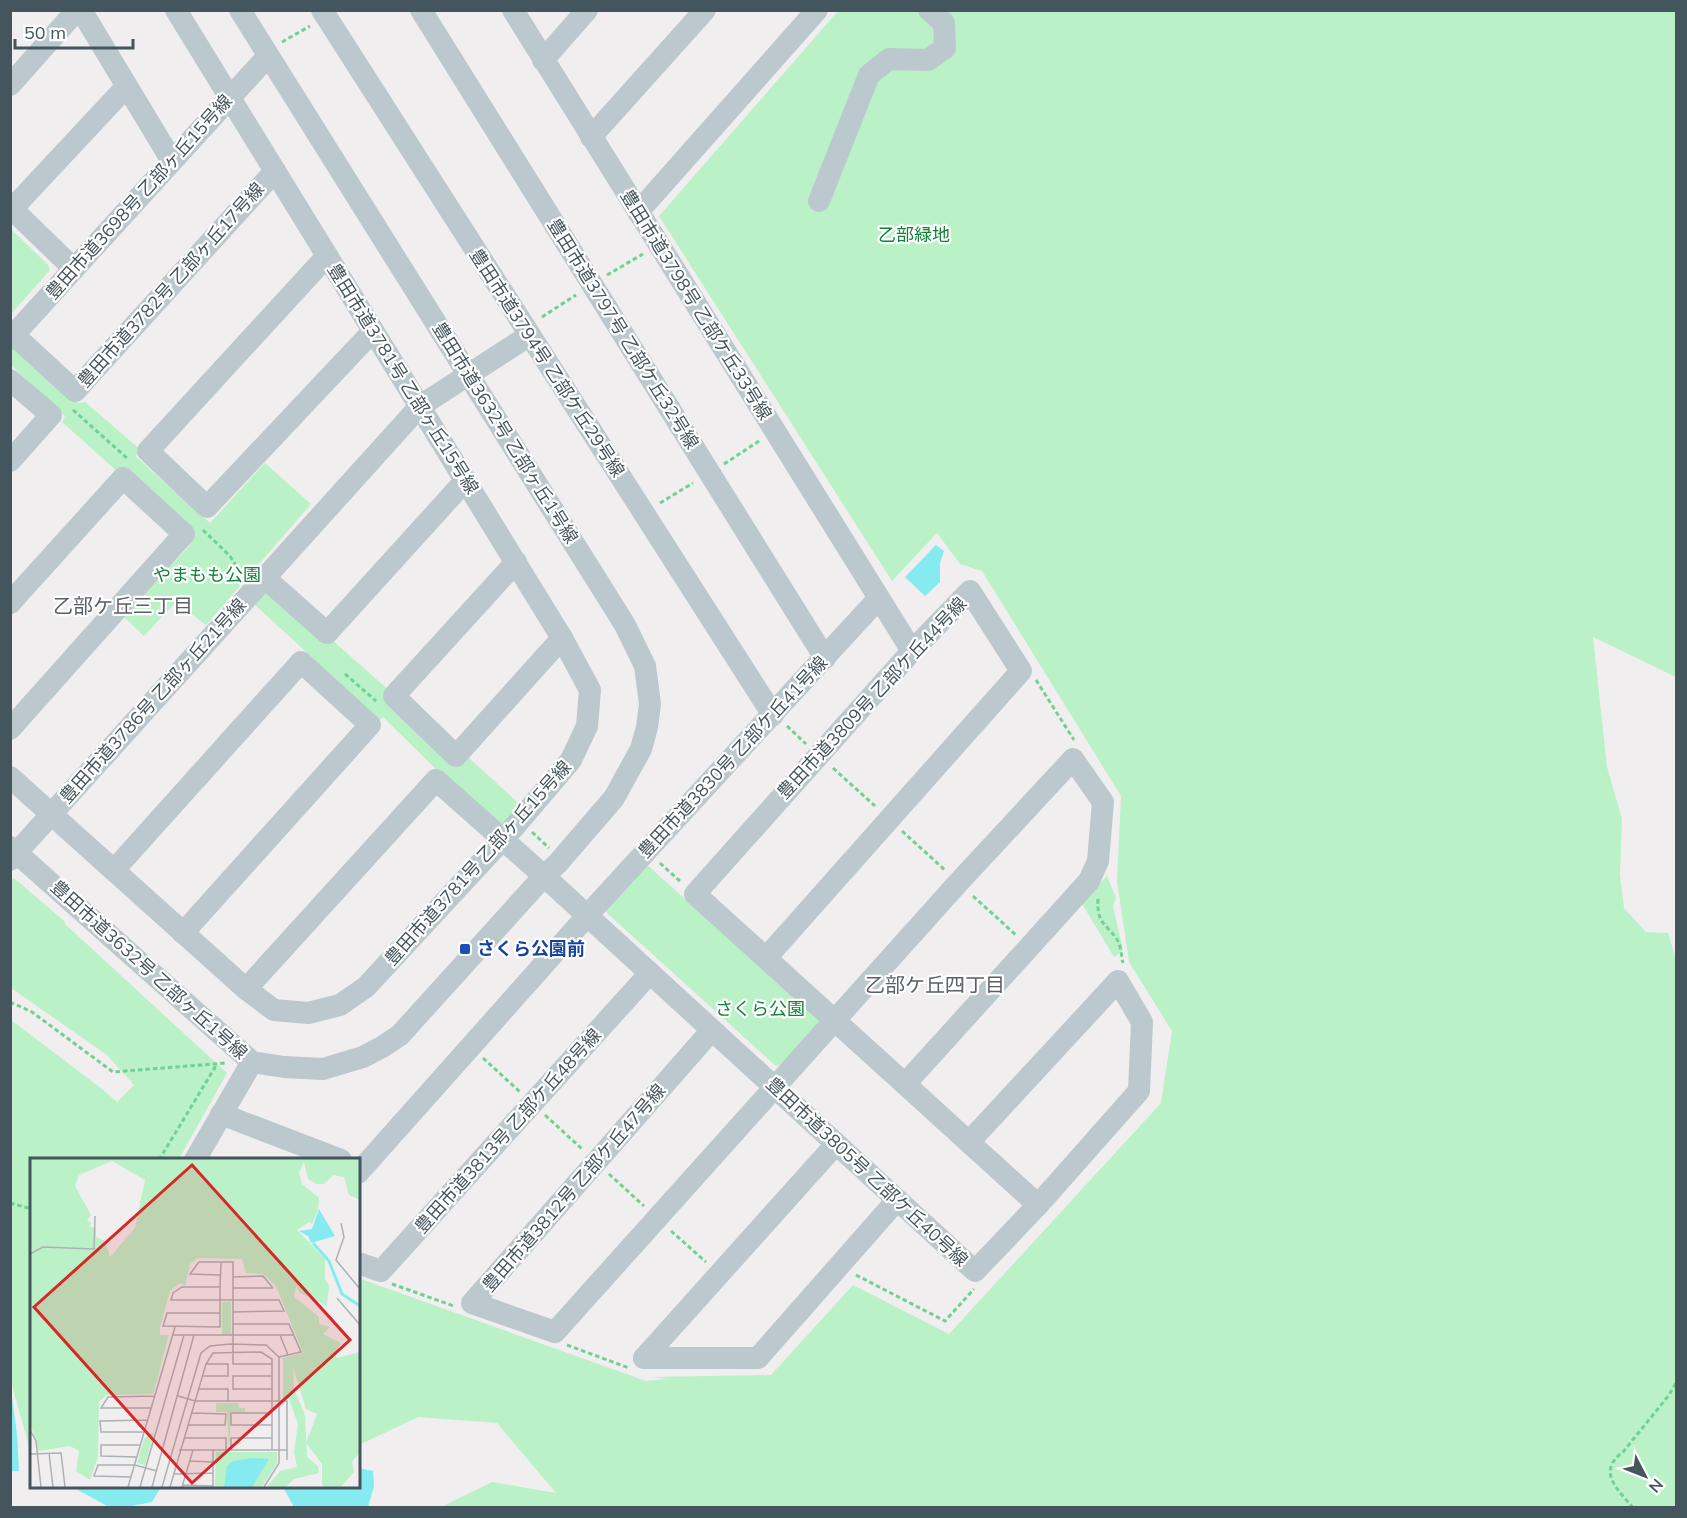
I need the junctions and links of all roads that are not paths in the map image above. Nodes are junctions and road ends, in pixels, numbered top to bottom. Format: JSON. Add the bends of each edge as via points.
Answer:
{"nodes":[{"id":1,"x":79,"y":10,"type":"edge"},
{"id":2,"x":176,"y":10,"type":"edge"},
{"id":3,"x":240,"y":10,"type":"edge"},
{"id":4,"x":421,"y":10,"type":"edge"},
{"id":5,"x":513,"y":10,"type":"edge"},
{"id":6,"x":586,"y":10,"type":"edge"},
{"id":7,"x":705,"y":10,"type":"edge"},
{"id":8,"x":817,"y":10,"type":"edge"},
{"id":9,"x":929,"y":10,"type":"edge"},
{"id":10,"x":324,"y":14,"type":"edge"},
{"id":11,"x":271,"y":50,"type":"junction"},
{"id":12,"x":543,"y":60,"type":"junction"},
{"id":13,"x":10,"y":85,"type":"edge"},
{"id":14,"x":126,"y":87,"type":"junction"},
{"id":15,"x":230,"y":98,"type":"junction"},
{"id":16,"x":591,"y":137,"type":"junction"},
{"id":17,"x":172,"y":161,"type":"junction"},
{"id":18,"x":275,"y":171,"type":"junction"},
{"id":19,"x":819,"y":201,"type":"dead end"},
{"id":20,"x":11,"y":208,"type":"edge"},
{"id":21,"x":638,"y":212,"type":"junction"},
{"id":22,"x":327,"y":256,"type":"junction"},
{"id":23,"x":74,"y":268,"type":"junction"},
{"id":24,"x":374,"y":331,"type":"junction"},
{"id":25,"x":527,"y":332,"type":"junction"},
{"id":26,"x":12,"y":337,"type":"edge"},
{"id":27,"x":468,"y":375,"type":"junction"},
{"id":28,"x":10,"y":380,"type":"edge"},
{"id":29,"x":420,"y":406,"type":"junction"},
{"id":30,"x":10,"y":461,"type":"edge"},
{"id":31,"x":465,"y":481,"type":"junction"},
{"id":32,"x":516,"y":562,"type":"junction"},
{"id":33,"x":258,"y":585,"type":"junction"},
{"id":34,"x":879,"y":598,"type":"junction"},
{"id":35,"x":10,"y":603,"type":"edge"},
{"id":36,"x":562,"y":638,"type":"junction"},
{"id":37,"x":912,"y":651,"type":"junction"},
{"id":38,"x":825,"y":658,"type":"junction"},
{"id":39,"x":778,"y":719,"type":"junction"},
{"id":40,"x":10,"y":729,"type":"edge"},
{"id":41,"x":10,"y":777,"type":"edge"},
{"id":42,"x":52,"y":814,"type":"junction"},
{"id":43,"x":502,"y":839,"type":"junction"},
{"id":44,"x":13,"y":853,"type":"edge"},
{"id":45,"x":551,"y":864,"type":"junction"},
{"id":46,"x":114,"y":870,"type":"junction"},
{"id":47,"x":587,"y":916,"type":"junction"},
{"id":48,"x":183,"y":933,"type":"junction"},
{"id":49,"x":766,"y":958,"type":"junction"},
{"id":50,"x":650,"y":973,"type":"junction"},
{"id":51,"x":246,"y":989,"type":"junction"},
{"id":52,"x":834,"y":1020,"type":"junction"},
{"id":53,"x":712,"y":1030,"type":"junction"},
{"id":54,"x":243,"y":1063,"type":"junction"},
{"id":55,"x":905,"y":1084,"type":"junction"},
{"id":56,"x":774,"y":1087,"type":"junction"},
{"id":57,"x":221,"y":1114,"type":"junction"},
{"id":58,"x":969,"y":1142,"type":"junction"},
{"id":59,"x":836,"y":1144,"type":"junction"},
{"id":60,"x":196,"y":1158,"type":"edge"},
{"id":61,"x":336,"y":1158,"type":"edge"},
{"id":62,"x":360,"y":1169,"type":"edge"},
{"id":63,"x":897,"y":1200,"type":"junction"},
{"id":64,"x":1038,"y":1205,"type":"junction"},
{"id":65,"x":360,"y":1264,"type":"edge"}],
"edges":[{"from":1,"to":13,"type":"street"},
{"from":1,"to":14,"type":"street"},
{"from":2,"to":15,"type":"street","name":"豊田市道3781号 乙部ヶ丘15号線"},
{"from":3,"to":11,"type":"street","name":"豊田市道3632号 乙部ヶ丘1号線"},
{"from":4,"to":38,"type":"street","name":"豊田市道3797号 乙部ケ丘32号線"},
{"from":5,"to":12,"type":"street","name":"豊田市道3798号 乙部ケ丘33号線"},
{"from":6,"to":12,"type":"street"},
{"from":7,"to":16,"type":"street"},
{"from":8,"to":21,"type":"street"},
{"from":9,"to":19,"type":"street","via":[[944,23],[945,48],[928,60],[889,59],[869,75]]},
{"from":10,"to":25,"type":"street","name":"豊田市道3794号 乙部ケ丘29号線"},
{"from":11,"to":15,"type":"street","name":"豊田市道3698号 乙部ヶ丘15号線"},
{"from":11,"to":27,"type":"street","name":"豊田市道3632号 乙部ヶ丘1号線"},
{"from":12,"to":16,"type":"street","name":"豊田市道3798号 乙部ケ丘33号線"},
{"from":14,"to":17,"type":"street"},
{"from":14,"to":20,"type":"street"},
{"from":15,"to":17,"type":"street","name":"豊田市道3698号 乙部ヶ丘15号線"},
{"from":15,"to":18,"type":"street","name":"豊田市道3781号 乙部ヶ丘15号線"},
{"from":16,"to":21,"type":"street","name":"豊田市道3798号 乙部ケ丘33号線"},
{"from":17,"to":23,"type":"street","name":"豊田市道3698号 乙部ヶ丘15号線"},
{"from":18,"to":22,"type":"street","name":"豊田市道3781号 乙部ヶ丘15号線"},
{"from":18,"to":26,"type":"street","name":"豊田市道3782号 乙部ヶ丘17号線","via":[[75,391]]},
{"from":20,"to":23,"type":"street"},
{"from":21,"to":34,"type":"street","name":"豊田市道3798号 乙部ケ丘33号線"},
{"from":22,"to":24,"type":"street","name":"豊田市道3781号 乙部ヶ丘15号線"},
{"from":22,"to":24,"type":"street","via":[[148,451],[207,507]]},
{"from":23,"to":26,"type":"street","name":"豊田市道3698号 乙部ヶ丘15号線"},
{"from":24,"to":29,"type":"street","name":"豊田市道3781号 乙部ヶ丘15号線"},
{"from":25,"to":27,"type":"street","name":"豊田市道3786号 乙部ヶ丘21号線"},
{"from":25,"to":39,"type":"street","name":"豊田市道3794号 乙部ケ丘29号線"},
{"from":27,"to":29,"type":"street","name":"豊田市道3786号 乙部ヶ丘21号線"},
{"from":27,"to":45,"type":"street","name":"豊田市道3632号 乙部ヶ丘1号線","via":[[626,625],[645,666],[650,704],[641,749],[614,798]]},
{"from":28,"to":30,"type":"street","via":[[51,415]]},
{"from":29,"to":31,"type":"street","name":"豊田市道3781号 乙部ヶ丘15号線"},
{"from":29,"to":33,"type":"street","name":"豊田市道3786号 乙部ヶ丘21号線"},
{"from":31,"to":32,"type":"street","name":"豊田市道3781号 乙部ヶ丘15号線"},
{"from":31,"to":33,"type":"street","via":[[327,633]]},
{"from":32,"to":36,"type":"street","name":"豊田市道3781号 乙部ヶ丘15号線"},
{"from":32,"to":36,"type":"street","via":[[394,696],[456,756]]},
{"from":33,"to":42,"type":"street","name":"豊田市道3786号 乙部ヶ丘21号線"},
{"from":34,"to":37,"type":"street","name":"豊田市道3798号 乙部ケ丘33号線"},
{"from":34,"to":38,"type":"street","name":"豊田市道3830号 乙部ケ丘41号線"},
{"from":35,"to":40,"type":"street","via":[[123,478],[184,534]]},
{"from":36,"to":43,"type":"street","name":"豊田市道3781号 乙部ヶ丘15号線","via":[[590,690],[587,726],[571,760]]},
{"from":37,"to":49,"type":"street","name":"豊田市道3809号 乙部ケ丘44号線","via":[[695,894]]},
{"from":37,"to":49,"type":"street","name":"豊田市道3809号 乙部ケ丘44号線","via":[[970,591],[1021,671]]},
{"from":38,"to":39,"type":"street","name":"豊田市道3830号 乙部ケ丘41号線"},
{"from":39,"to":47,"type":"street","name":"豊田市道3830号 乙部ケ丘41号線"},
{"from":41,"to":42,"type":"street","name":"豊田市道3781号 乙部ヶ丘15号線"},
{"from":42,"to":44,"type":"street","name":"豊田市道3786号 乙部ヶ丘21号線"},
{"from":42,"to":46,"type":"street","name":"豊田市道3781号 乙部ヶ丘15号線"},
{"from":43,"to":45,"type":"street","name":"豊田市道3805号 乙部ケ丘40号線"},
{"from":43,"to":51,"type":"street","name":"豊田市道3781号 乙部ヶ丘15号線","via":[[366,987],[340,1005],[308,1013],[274,1010]]},
{"from":43,"to":51,"type":"street","name":"豊田市道3805号 乙部ケ丘40号線","via":[[436,780]]},
{"from":44,"to":54,"type":"street","name":"豊田市道3632号 乙部ヶ丘1号線"},
{"from":45,"to":47,"type":"street","name":"豊田市道3805号 乙部ケ丘40号線"},
{"from":45,"to":54,"type":"street","name":"豊田市道3632号 乙部ヶ丘1号線","via":[[400,1035],[382,1047],[323,1069]]},
{"from":46,"to":48,"type":"street","name":"豊田市道3781号 乙部ヶ丘15号線"},
{"from":46,"to":48,"type":"street","via":[[301,662],[370,725]]},
{"from":47,"to":50,"type":"street","name":"豊田市道3805号 乙部ケ丘40号線"},
{"from":47,"to":62,"type":"street","name":"豊田市道3830号 乙部ケ丘41号線"},
{"from":48,"to":51,"type":"street","name":"豊田市道3781号 乙部ヶ丘15号線"},
{"from":49,"to":52,"type":"street"},
{"from":50,"to":53,"type":"street","name":"豊田市道3805号 乙部ケ丘40号線"},
{"from":50,"to":65,"type":"street","name":"豊田市道3813号 乙部ケ丘48号線","via":[[381,1270]]},
{"from":52,"to":55,"type":"street"},
{"from":52,"to":55,"type":"street","name":"豊田市道3812号 乙部ケ丘47号線","via":[[1073,759],[1103,802],[1098,861],[1089,881]]},
{"from":52,"to":56,"type":"street","name":"豊田市道3812号 乙部ケ丘47号線"},
{"from":53,"to":56,"type":"street","name":"豊田市道3805号 乙部ケ丘40号線"},
{"from":53,"to":56,"type":"street","name":"豊田市道3812号 乙部ケ丘47号線","via":[[472,1303],[555,1332]]},
{"from":54,"to":57,"type":"street"},
{"from":55,"to":58,"type":"street"},
{"from":56,"to":59,"type":"street","name":"豊田市道3805号 乙部ケ丘40号線"},
{"from":57,"to":60,"type":"street"},
{"from":57,"to":61,"type":"street"},
{"from":58,"to":64,"type":"street"},
{"from":58,"to":64,"type":"street","name":"豊田市道3805号 乙部ケ丘40号線","via":[[1118,981],[1142,1022],[1139,1091]]},
{"from":59,"to":63,"type":"street","name":"豊田市道3805号 乙部ケ丘40号線"},
{"from":59,"to":63,"type":"street","via":[[644,1358],[758,1358]]},
{"from":63,"to":64,"type":"street","name":"豊田市道3805号 乙部ケ丘40号線","via":[[975,1271]]}]}
